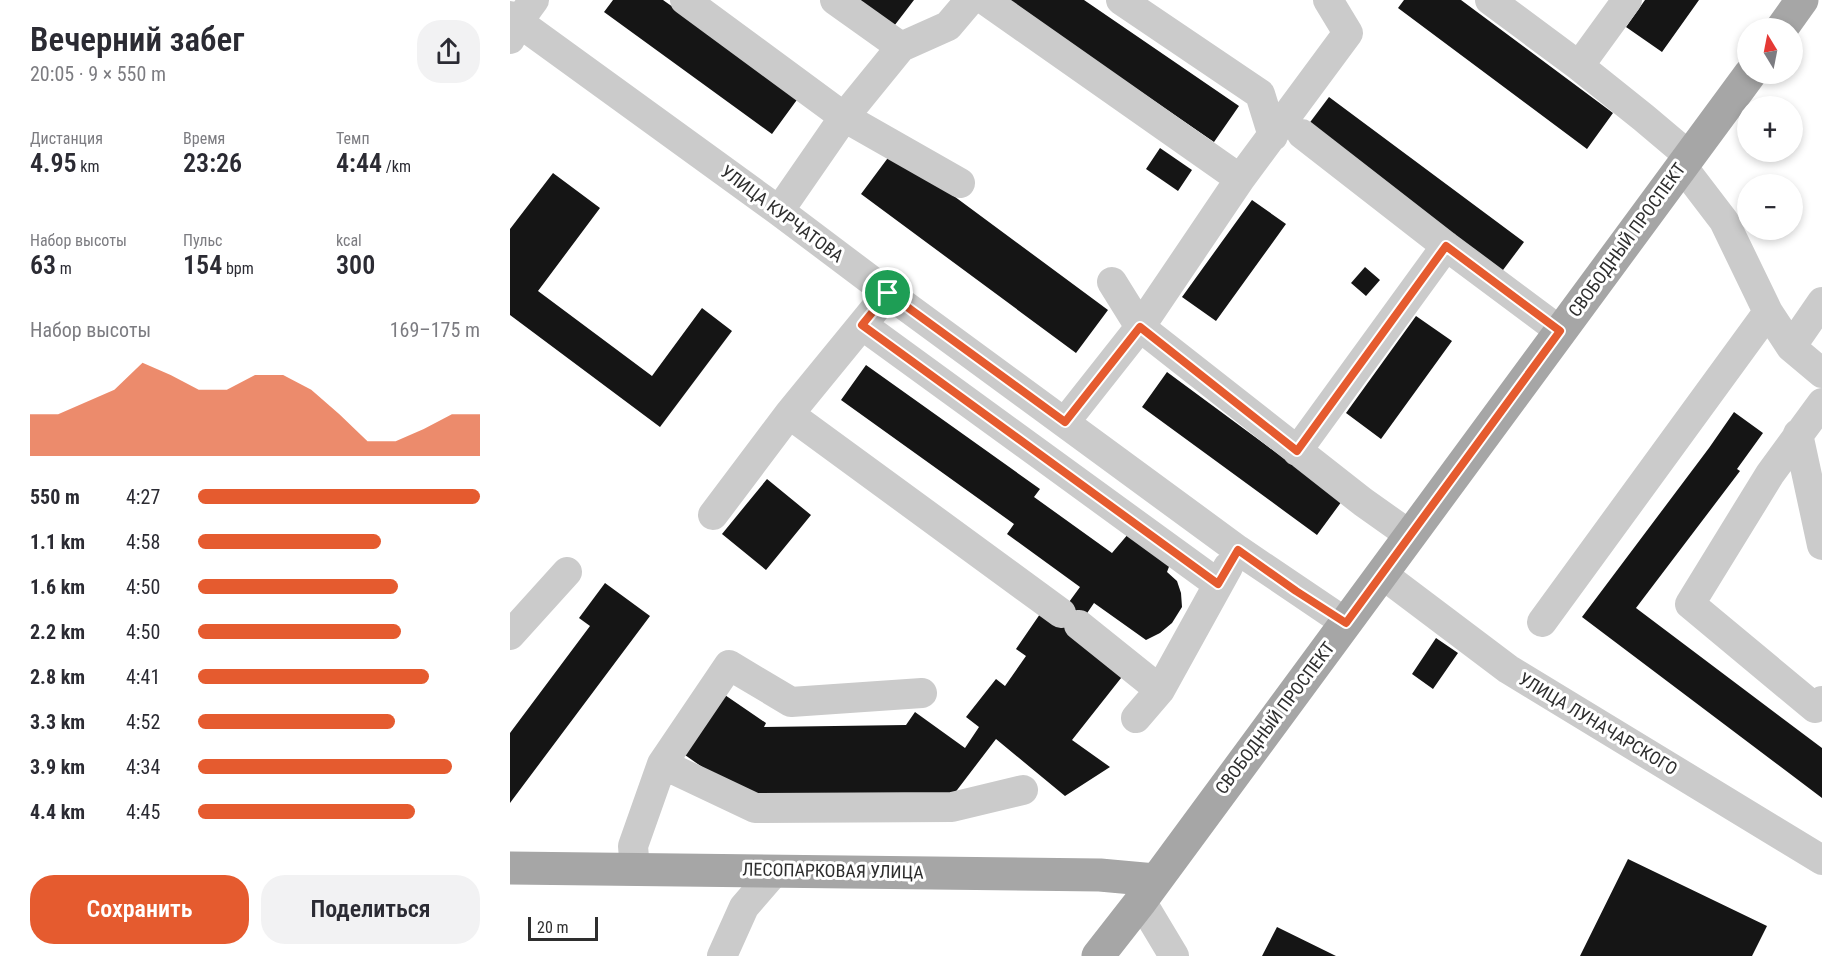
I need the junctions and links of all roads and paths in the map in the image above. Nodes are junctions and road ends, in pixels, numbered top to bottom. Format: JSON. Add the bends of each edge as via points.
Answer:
{"nodes":[{"id":1,"x":685,"y":0,"type":"edge"},
{"id":2,"x":835,"y":0,"type":"edge"},
{"id":3,"x":970,"y":0,"type":"edge"},
{"id":4,"x":985,"y":0,"type":"edge"},
{"id":5,"x":1121,"y":0,"type":"edge"},
{"id":6,"x":1328,"y":0,"type":"edge"},
{"id":7,"x":1490,"y":0,"type":"edge"},
{"id":8,"x":1627,"y":0,"type":"edge"},
{"id":9,"x":1802,"y":0,"type":"edge"},
{"id":10,"x":1789,"y":18,"type":"edge"},
{"id":11,"x":518,"y":19,"type":"edge"},
{"id":12,"x":901,"y":47,"type":"junction"},
{"id":13,"x":1580,"y":66,"type":"junction"},
{"id":14,"x":1743,"y":84,"type":"edge"},
{"id":15,"x":844,"y":117,"type":"junction"},
{"id":16,"x":1302,"y":134,"type":"dead end"},
{"id":17,"x":1273,"y":136,"type":"junction"},
{"id":18,"x":1685,"y":161,"type":"junction"},
{"id":19,"x":1240,"y":180,"type":"junction"},
{"id":20,"x":960,"y":183,"type":"dead end"},
{"id":21,"x":779,"y":211,"type":"junction"},
{"id":22,"x":1446,"y":246,"type":"junction"},
{"id":23,"x":1112,"y":282,"type":"dead end"},
{"id":24,"x":888,"y":293,"type":"junction"},
{"id":25,"x":1822,"y":302,"type":"edge"},
{"id":26,"x":1768,"y":312,"type":"junction"},
{"id":27,"x":862,"y":325,"type":"junction"},
{"id":28,"x":1140,"y":327,"type":"junction"},
{"id":29,"x":1560,"y":331,"type":"junction"},
{"id":30,"x":1791,"y":347,"type":"junction"},
{"id":31,"x":1822,"y":373,"type":"edge"},
{"id":32,"x":1822,"y":403,"type":"edge"},
{"id":33,"x":789,"y":414,"type":"junction"},
{"id":34,"x":1065,"y":422,"type":"junction"},
{"id":35,"x":1798,"y":434,"type":"junction"},
{"id":36,"x":1297,"y":451,"type":"junction"},
{"id":37,"x":713,"y":515,"type":"dead end"},
{"id":38,"x":1411,"y":536,"type":"junction"},
{"id":39,"x":1822,"y":545,"type":"edge"},
{"id":40,"x":1238,"y":550,"type":"junction"},
{"id":41,"x":567,"y":572,"type":"dead end"},
{"id":42,"x":1382,"y":574,"type":"junction"},
{"id":43,"x":1218,"y":584,"type":"junction"},
{"id":44,"x":1542,"y":622,"type":"dead end"},
{"id":45,"x":1346,"y":623,"type":"junction"},
{"id":46,"x":510,"y":635,"type":"edge"},
{"id":47,"x":1160,"y":690,"type":"junction"},
{"id":48,"x":922,"y":693,"type":"dead end"},
{"id":49,"x":1822,"y":701,"type":"edge"},
{"id":50,"x":1136,"y":718,"type":"dead end"},
{"id":51,"x":662,"y":764,"type":"junction"},
{"id":52,"x":1023,"y":790,"type":"dead end"},
{"id":53,"x":1822,"y":861,"type":"edge"},
{"id":54,"x":510,"y":868,"type":"edge"},
{"id":55,"x":635,"y":870,"type":"junction"},
{"id":56,"x":776,"y":870,"type":"junction"},
{"id":57,"x":1148,"y":890,"type":"junction"},
{"id":58,"x":722,"y":956,"type":"edge"},
{"id":59,"x":1098,"y":956,"type":"edge"},
{"id":60,"x":1174,"y":956,"type":"edge"}],
"edges":[{"from":1,"to":15,"type":"street"},
{"from":2,"to":12,"type":"street"},
{"from":3,"to":12,"type":"street","via":[[948,26]]},
{"from":4,"to":19,"type":"street"},
{"from":5,"to":17,"type":"street","via":[[1260,94]]},
{"from":6,"to":17,"type":"street","via":[[1348,33]]},
{"from":7,"to":13,"type":"street"},
{"from":8,"to":13,"type":"street"},
{"from":9,"to":10,"type":"main road"},
{"from":11,"to":21,"type":"street","name":"УЛИЦА КУРЧАТОВА"},
{"from":12,"to":15,"type":"street"},
{"from":13,"to":18,"type":"street","via":[[1644,118]]},
{"from":14,"to":18,"type":"main road","name":"СВОБОДНЫЙ ПРОСПЕКТ"},
{"from":15,"to":20,"type":"street"},
{"from":15,"to":21,"type":"street"},
{"from":16,"to":22,"type":"street"},
{"from":17,"to":19,"type":"street"},
{"from":18,"to":26,"type":"street","via":[[1724,221]]},
{"from":18,"to":29,"type":"main road","name":"СВОБОДНЫЙ ПРОСПЕКТ"},
{"from":19,"to":28,"type":"street"},
{"from":21,"to":24,"type":"street","name":"УЛИЦА КУРЧАТОВА"},
{"from":22,"to":29,"type":"street"},
{"from":22,"to":36,"type":"street"},
{"from":23,"to":28,"type":"street"},
{"from":24,"to":27,"type":"street"},
{"from":24,"to":34,"type":"street","name":"УЛИЦА КУРЧАТОВА"},
{"from":25,"to":30,"type":"street"},
{"from":26,"to":30,"type":"street"},
{"from":26,"to":44,"type":"street"},
{"from":27,"to":33,"type":"street"},
{"from":27,"to":43,"type":"street"},
{"from":28,"to":34,"type":"street"},
{"from":28,"to":36,"type":"street"},
{"from":29,"to":38,"type":"main road","name":"СВОБОДНЫЙ ПРОСПЕКТ"},
{"from":30,"to":31,"type":"street"},
{"from":32,"to":35,"type":"street"},
{"from":33,"to":37,"type":"street"},
{"from":33,"to":47,"type":"street","via":[[1070,619]]},
{"from":34,"to":40,"type":"street","name":"УЛИЦА КУРЧАТОВА"},
{"from":35,"to":39,"type":"street"},
{"from":35,"to":49,"type":"street","via":[[1690,604],[1815,708]]},
{"from":36,"to":38,"type":"street"},
{"from":38,"to":42,"type":"main road","name":"СВОБОДНЫЙ ПРОСПЕКТ"},
{"from":40,"to":43,"type":"street"},
{"from":40,"to":45,"type":"street","name":"УЛИЦА КУРЧАТОВА"},
{"from":41,"to":46,"type":"street"},
{"from":42,"to":45,"type":"main road","name":"СВОБОДНЫЙ ПРОСПЕКТ"},
{"from":42,"to":53,"type":"street","name":"УЛИЦА ЛУНАЧАРСКОГО","via":[[1508,669]]},
{"from":43,"to":47,"type":"street"},
{"from":45,"to":57,"type":"main road","name":"СВОБОДНЫЙ ПРОСПЕКТ"},
{"from":47,"to":50,"type":"street"},
{"from":48,"to":51,"type":"street","via":[[791,702],[729,665]]},
{"from":51,"to":52,"type":"street","via":[[755,808],[952,807]]},
{"from":51,"to":55,"type":"street","via":[[633,846]]},
{"from":54,"to":55,"type":"main road","name":"ЛЕСОПАРКОВАЯ УЛИЦА"},
{"from":55,"to":56,"type":"main road","name":"ЛЕСОПАРКОВАЯ УЛИЦА"},
{"from":56,"to":57,"type":"main road","name":"ЛЕСОПАРКОВАЯ УЛИЦА","via":[[1100,875]]},
{"from":56,"to":58,"type":"street","via":[[744,907]]},
{"from":57,"to":59,"type":"main road","name":"СВОБОДНЫЙ ПРОСПЕКТ"},
{"from":57,"to":60,"type":"street"}]}
